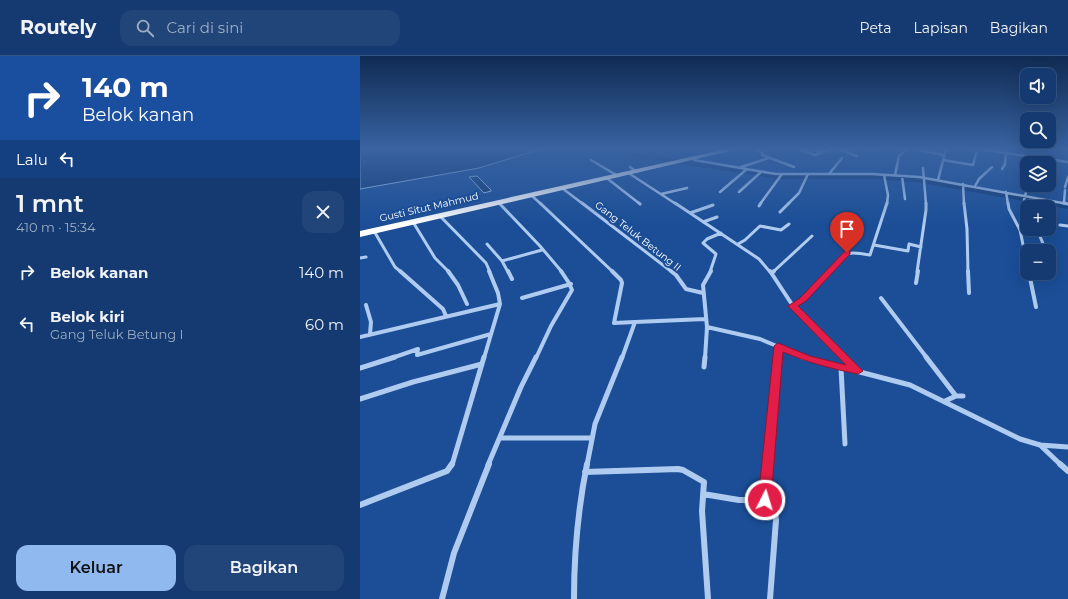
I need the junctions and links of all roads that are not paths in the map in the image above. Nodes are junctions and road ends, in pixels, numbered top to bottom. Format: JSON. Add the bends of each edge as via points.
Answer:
{"nodes":[{"id":1,"x":616,"y":174,"type":"edge"},
{"id":2,"x":623,"y":174,"type":"edge"},
{"id":3,"x":636,"y":174,"type":"edge"},
{"id":4,"x":741,"y":174,"type":"edge"},
{"id":5,"x":758,"y":174,"type":"edge"},
{"id":6,"x":769,"y":174,"type":"edge"},
{"id":7,"x":825,"y":174,"type":"edge"},
{"id":8,"x":838,"y":174,"type":"edge"},
{"id":9,"x":924,"y":174,"type":"edge"},
{"id":10,"x":939,"y":174,"type":"edge"},
{"id":11,"x":984,"y":174,"type":"edge"},
{"id":12,"x":895,"y":175,"type":"joint"},
{"id":13,"x":619,"y":176,"type":"junction"},
{"id":14,"x":781,"y":176,"type":"junction"},
{"id":15,"x":807,"y":176,"type":"junction"},
{"id":16,"x":884,"y":176,"type":"junction"},
{"id":17,"x":902,"y":177,"type":"junction"},
{"id":18,"x":1068,"y":177,"type":"edge"},
{"id":19,"x":608,"y":179,"type":"junction"},
{"id":20,"x":924,"y":180,"type":"junction"},
{"id":21,"x":938,"y":180,"type":"junction"},
{"id":22,"x":962,"y":186,"type":"junction"},
{"id":23,"x":975,"y":186,"type":"junction"},
{"id":24,"x":562,"y":188,"type":"junction"},
{"id":25,"x":687,"y":188,"type":"dead end"},
{"id":26,"x":720,"y":192,"type":"dead end"},
{"id":27,"x":739,"y":192,"type":"dead end"},
{"id":28,"x":1026,"y":192,"type":"edge"},
{"id":29,"x":661,"y":194,"type":"junction"},
{"id":30,"x":1006,"y":194,"type":"junction"},
{"id":31,"x":531,"y":195,"type":"junction"},
{"id":32,"x":1024,"y":198,"type":"junction"},
{"id":33,"x":905,"y":199,"type":"dead end"},
{"id":34,"x":498,"y":202,"type":"junction"},
{"id":35,"x":1064,"y":203,"type":"junction"},
{"id":36,"x":640,"y":204,"type":"dead end"},
{"id":37,"x":1068,"y":204,"type":"edge"},
{"id":38,"x":713,"y":205,"type":"dead end"},
{"id":39,"x":759,"y":206,"type":"dead end"},
{"id":40,"x":780,"y":212,"type":"dead end"},
{"id":41,"x":690,"y":213,"type":"junction"},
{"id":42,"x":440,"y":216,"type":"junction"},
{"id":43,"x":717,"y":216,"type":"dead end"},
{"id":44,"x":413,"y":222,"type":"junction"},
{"id":45,"x":703,"y":222,"type":"junction"},
{"id":46,"x":789,"y":224,"type":"dead end"},
{"id":47,"x":1060,"y":225,"type":"dead end"},
{"id":48,"x":1068,"y":226,"type":"edge"},
{"id":49,"x":374,"y":231,"type":"junction"},
{"id":50,"x":721,"y":233,"type":"junction"},
{"id":51,"x":360,"y":234,"type":"edge"},
{"id":52,"x":812,"y":236,"type":"dead end"},
{"id":53,"x":487,"y":244,"type":"dead end"},
{"id":54,"x":738,"y":244,"type":"junction"},
{"id":55,"x":1023,"y":244,"type":"edge"},
{"id":56,"x":874,"y":245,"type":"junction"},
{"id":57,"x":922,"y":246,"type":"junction"},
{"id":58,"x":542,"y":250,"type":"junction"},
{"id":59,"x":366,"y":257,"type":"dead end"},
{"id":60,"x":360,"y":258,"type":"edge"},
{"id":61,"x":502,"y":261,"type":"junction"},
{"id":62,"x":772,"y":273,"type":"junction"},
{"id":63,"x":512,"y":280,"type":"dead end"},
{"id":64,"x":1030,"y":280,"type":"edge"},
{"id":65,"x":916,"y":283,"type":"dead end"},
{"id":66,"x":571,"y":284,"type":"junction"},
{"id":67,"x":703,"y":293,"type":"junction"},
{"id":68,"x":969,"y":293,"type":"dead end"},
{"id":69,"x":522,"y":298,"type":"dead end"},
{"id":70,"x":881,"y":298,"type":"dead end"},
{"id":71,"x":467,"y":304,"type":"dead end"},
{"id":72,"x":500,"y":304,"type":"junction"},
{"id":73,"x":366,"y":305,"type":"dead end"},
{"id":74,"x":793,"y":306,"type":"junction"},
{"id":75,"x":1036,"y":307,"type":"dead end"},
{"id":76,"x":446,"y":316,"type":"junction"},
{"id":77,"x":705,"y":319,"type":"junction"},
{"id":78,"x":635,"y":322,"type":"junction"},
{"id":79,"x":707,"y":327,"type":"junction"},
{"id":80,"x":370,"y":334,"type":"junction"},
{"id":81,"x":491,"y":334,"type":"junction"},
{"id":82,"x":360,"y":337,"type":"edge"},
{"id":83,"x":778,"y":346,"type":"junction"},
{"id":84,"x":482,"y":364,"type":"junction"},
{"id":85,"x":704,"y":367,"type":"dead end"},
{"id":86,"x":360,"y":368,"type":"edge"},
{"id":87,"x":841,"y":368,"type":"junction"},
{"id":88,"x":858,"y":371,"type":"junction"},
{"id":89,"x":956,"y":396,"type":"junction"},
{"id":90,"x":963,"y":396,"type":"dead end"},
{"id":91,"x":360,"y":399,"type":"edge"},
{"id":92,"x":945,"y":400,"type":"junction"},
{"id":93,"x":500,"y":438,"type":"junction"},
{"id":94,"x":592,"y":438,"type":"junction"},
{"id":95,"x":845,"y":444,"type":"dead end"},
{"id":96,"x":1040,"y":445,"type":"junction"},
{"id":97,"x":1068,"y":448,"type":"edge"},
{"id":98,"x":1068,"y":471,"type":"edge"},
{"id":99,"x":585,"y":472,"type":"junction"},
{"id":100,"x":703,"y":494,"type":"junction"},
{"id":101,"x":765,"y":500,"type":"junction"},
{"id":102,"x":360,"y":505,"type":"edge"},
{"id":103,"x":442,"y":599,"type":"edge"},
{"id":104,"x":574,"y":599,"type":"edge"},
{"id":105,"x":708,"y":599,"type":"edge"},
{"id":106,"x":770,"y":599,"type":"edge"}],
"edges":[{"from":1,"to":13,"type":"street"},
{"from":2,"to":13,"type":"highway","name":"Gusti Situt Mahmud"},
{"from":3,"to":29,"type":"street"},
{"from":4,"to":26,"type":"street"},
{"from":5,"to":27,"type":"street"},
{"from":6,"to":14,"type":"street"},
{"from":7,"to":15,"type":"street"},
{"from":8,"to":16,"type":"street"},
{"from":9,"to":20,"type":"street"},
{"from":10,"to":21,"type":"street"},
{"from":11,"to":23,"type":"street"},
{"from":12,"to":16,"type":"street"},
{"from":12,"to":17,"type":"street"},
{"from":13,"to":19,"type":"highway","name":"Gusti Situt Mahmud"},
{"from":14,"to":15,"type":"street"},
{"from":14,"to":39,"type":"street"},
{"from":15,"to":40,"type":"street","via":[[799,193]]},
{"from":16,"to":56,"type":"street","via":[[887,203]]},
{"from":17,"to":20,"type":"street"},
{"from":17,"to":33,"type":"street"},
{"from":18,"to":35,"type":"street"},
{"from":19,"to":24,"type":"highway","name":"Gusti Situt Mahmud"},
{"from":19,"to":36,"type":"street"},
{"from":20,"to":21,"type":"street"},
{"from":20,"to":57,"type":"street","via":[[926,210]]},
{"from":21,"to":22,"type":"street"},
{"from":22,"to":23,"type":"street"},
{"from":22,"to":68,"type":"street","via":[[967,229]]},
{"from":23,"to":30,"type":"street"},
{"from":24,"to":31,"type":"highway","name":"Gusti Situt Mahmud"},
{"from":24,"to":67,"type":"street","name":"Gang Teluk Betung II","via":[[676,275],[686,289]]},
{"from":25,"to":29,"type":"street"},
{"from":28,"to":32,"type":"street"},
{"from":29,"to":41,"type":"street"},
{"from":30,"to":32,"type":"street"},
{"from":30,"to":55,"type":"street"},
{"from":31,"to":34,"type":"highway","name":"Gusti Situt Mahmud"},
{"from":31,"to":78,"type":"street","via":[[621,280],[614,323]]},
{"from":32,"to":35,"type":"street"},
{"from":34,"to":42,"type":"highway","name":"Gusti Situt Mahmud"},
{"from":34,"to":58,"type":"street"},
{"from":35,"to":37,"type":"street"},
{"from":38,"to":41,"type":"street"},
{"from":41,"to":45,"type":"street"},
{"from":42,"to":44,"type":"highway","name":"Gusti Situt Mahmud"},
{"from":42,"to":72,"type":"street","via":[[486,263]]},
{"from":43,"to":45,"type":"street"},
{"from":44,"to":49,"type":"highway","name":"Gusti Situt Mahmud"},
{"from":44,"to":71,"type":"street","via":[[435,258],[458,285]]},
{"from":45,"to":50,"type":"street"},
{"from":46,"to":54,"type":"street","via":[[781,230],[760,226]]},
{"from":47,"to":48,"type":"street"},
{"from":49,"to":51,"type":"highway","name":"Gusti Situt Mahmud"},
{"from":49,"to":76,"type":"street","via":[[395,267],[443,309]]},
{"from":50,"to":54,"type":"street"},
{"from":50,"to":67,"type":"street","via":[[703,243],[716,254],[709,276],[703,285]]},
{"from":52,"to":62,"type":"street"},
{"from":53,"to":61,"type":"street"},
{"from":54,"to":62,"type":"street","via":[[759,259]]},
{"from":56,"to":57,"type":"street","via":[[908,250],[909,244]]},
{"from":56,"to":74,"type":"street","via":[[869,255],[847,253],[803,300]]},
{"from":57,"to":65,"type":"street"},
{"from":58,"to":61,"type":"street"},
{"from":58,"to":66,"type":"street"},
{"from":59,"to":60,"type":"street"},
{"from":61,"to":63,"type":"street"},
{"from":62,"to":74,"type":"street"},
{"from":64,"to":75,"type":"street"},
{"from":66,"to":69,"type":"street"},
{"from":66,"to":93,"type":"street","via":[[572,290],[521,387]]},
{"from":67,"to":77,"type":"street"},
{"from":70,"to":89,"type":"street"},
{"from":72,"to":76,"type":"street"},
{"from":72,"to":81,"type":"street"},
{"from":73,"to":80,"type":"street","via":[[371,322]]},
{"from":74,"to":88,"type":"street"},
{"from":76,"to":80,"type":"street"},
{"from":77,"to":78,"type":"street"},
{"from":77,"to":79,"type":"street"},
{"from":78,"to":94,"type":"street","via":[[595,424]]},
{"from":79,"to":83,"type":"street","via":[[760,339]]},
{"from":79,"to":85,"type":"street"},
{"from":80,"to":82,"type":"street"},
{"from":81,"to":84,"type":"street"},
{"from":81,"to":86,"type":"street","via":[[417,355],[418,349]]},
{"from":83,"to":87,"type":"street","via":[[806,358]]},
{"from":83,"to":101,"type":"street"},
{"from":84,"to":91,"type":"street"},
{"from":84,"to":102,"type":"street","via":[[450,469]]},
{"from":87,"to":88,"type":"street"},
{"from":87,"to":95,"type":"street"},
{"from":88,"to":92,"type":"street","via":[[910,385]]},
{"from":89,"to":90,"type":"street"},
{"from":89,"to":92,"type":"street"},
{"from":92,"to":96,"type":"street","via":[[1020,439]]},
{"from":93,"to":94,"type":"street"},
{"from":93,"to":103,"type":"street","via":[[454,554]]},
{"from":94,"to":99,"type":"street"},
{"from":96,"to":97,"type":"street"},
{"from":96,"to":98,"type":"street"},
{"from":99,"to":100,"type":"street","via":[[678,468],[702,480],[705,484]]},
{"from":99,"to":104,"type":"street","via":[[574,554]]},
{"from":100,"to":101,"type":"street","via":[[739,500]]},
{"from":100,"to":105,"type":"street"},
{"from":101,"to":106,"type":"street","via":[[774,507],[776,520]]}]}
